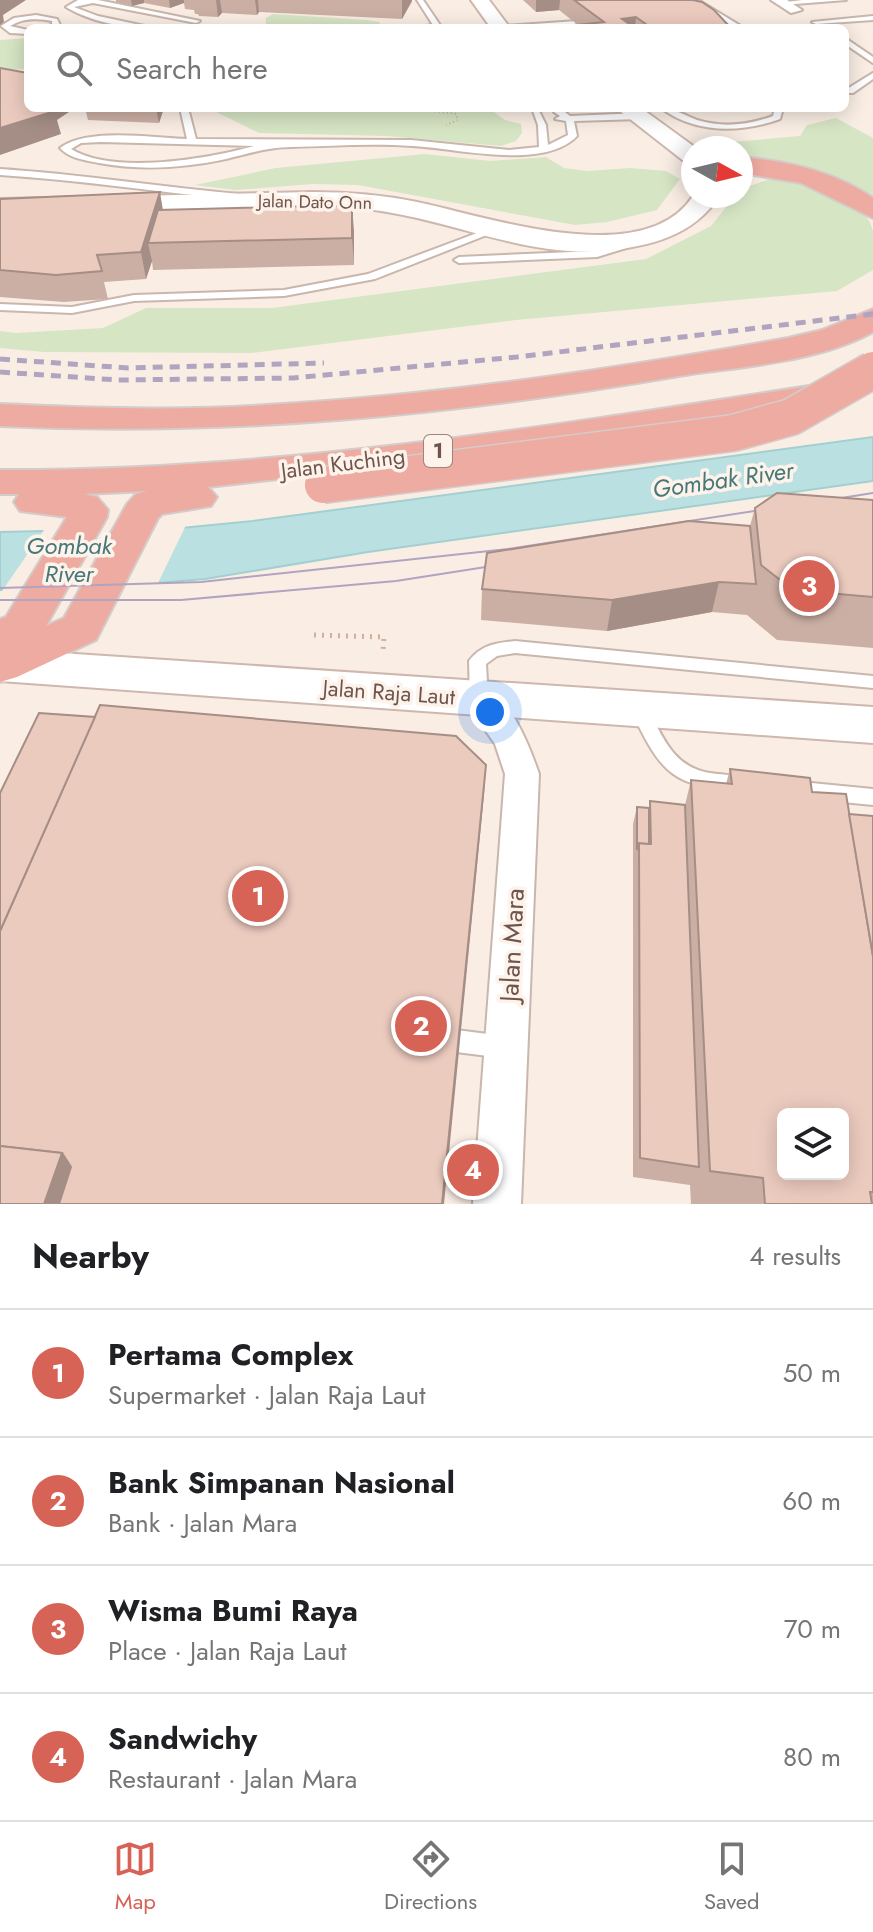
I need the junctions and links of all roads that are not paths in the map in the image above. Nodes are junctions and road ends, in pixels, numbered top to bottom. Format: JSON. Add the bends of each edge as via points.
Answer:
{"nodes":[{"id":1,"x":420,"y":0,"type":"edge"},
{"id":2,"x":480,"y":0,"type":"edge"},
{"id":3,"x":693,"y":0,"type":"edge"},
{"id":4,"x":720,"y":0,"type":"edge"},
{"id":5,"x":843,"y":0,"type":"edge"},
{"id":6,"x":780,"y":2,"type":"edge"},
{"id":7,"x":713,"y":10,"type":"junction"},
{"id":8,"x":796,"y":10,"type":"joint"},
{"id":9,"x":96,"y":18,"type":"junction"},
{"id":10,"x":873,"y":18,"type":"edge"},
{"id":11,"x":81,"y":21,"type":"dead end"},
{"id":12,"x":196,"y":21,"type":"dead end"},
{"id":13,"x":575,"y":22,"type":"edge"},
{"id":14,"x":816,"y":22,"type":"junction"},
{"id":15,"x":55,"y":24,"type":"edge"},
{"id":16,"x":128,"y":24,"type":"edge"},
{"id":17,"x":435,"y":24,"type":"edge"},
{"id":18,"x":500,"y":24,"type":"edge"},
{"id":19,"x":551,"y":24,"type":"edge"},
{"id":20,"x":734,"y":24,"type":"edge"},
{"id":21,"x":819,"y":24,"type":"edge"},
{"id":22,"x":24,"y":32,"type":"edge"},
{"id":23,"x":849,"y":43,"type":"edge"},
{"id":24,"x":856,"y":48,"type":"junction"},
{"id":25,"x":873,"y":49,"type":"edge"},
{"id":26,"x":873,"y":61,"type":"edge"},
{"id":27,"x":873,"y":75,"type":"edge"},
{"id":28,"x":873,"y":86,"type":"edge"},
{"id":29,"x":185,"y":112,"type":"edge"},
{"id":30,"x":546,"y":112,"type":"edge"},
{"id":31,"x":562,"y":112,"type":"edge"},
{"id":32,"x":634,"y":112,"type":"edge"},
{"id":33,"x":672,"y":112,"type":"edge"},
{"id":34,"x":778,"y":112,"type":"edge"},
{"id":35,"x":534,"y":115,"type":"junction"},
{"id":36,"x":567,"y":118,"type":"junction"},
{"id":37,"x":171,"y":139,"type":"junction"},
{"id":38,"x":192,"y":140,"type":"junction"},
{"id":39,"x":272,"y":144,"type":"junction"},
{"id":40,"x":681,"y":148,"type":"edge"},
{"id":41,"x":544,"y":149,"type":"junction"},
{"id":42,"x":158,"y":165,"type":"junction"},
{"id":43,"x":753,"y":167,"type":"edge"},
{"id":44,"x":779,"y":170,"type":"junction"},
{"id":45,"x":0,"y":172,"type":"edge"},
{"id":46,"x":753,"y":175,"type":"edge"},
{"id":47,"x":265,"y":201,"type":"junction"},
{"id":48,"x":0,"y":207,"type":"edge"},
{"id":49,"x":698,"y":208,"type":"edge"},
{"id":50,"x":873,"y":210,"type":"edge"},
{"id":51,"x":497,"y":229,"type":"junction"},
{"id":52,"x":650,"y":234,"type":"junction"},
{"id":53,"x":459,"y":260,"type":"dead end"},
{"id":54,"x":0,"y":307,"type":"edge"},
{"id":55,"x":873,"y":319,"type":"edge"},
{"id":56,"x":873,"y":370,"type":"edge"},
{"id":57,"x":873,"y":388,"type":"edge"},
{"id":58,"x":0,"y":415,"type":"edge"},
{"id":59,"x":0,"y":451,"type":"edge"},
{"id":60,"x":0,"y":482,"type":"edge"},
{"id":61,"x":0,"y":500,"type":"edge"},
{"id":62,"x":5,"y":652,"type":"edge"},
{"id":63,"x":873,"y":682,"type":"edge"},
{"id":64,"x":479,"y":698,"type":"junction"},
{"id":65,"x":639,"y":709,"type":"junction"},
{"id":66,"x":873,"y":725,"type":"edge"},
{"id":67,"x":873,"y":797,"type":"edge"},
{"id":68,"x":424,"y":1037,"type":"edge"},
{"id":69,"x":506,"y":1047,"type":"junction"},
{"id":70,"x":497,"y":1204,"type":"edge"}],
"edges":[{"from":1,"to":17,"type":"lane"},
{"from":2,"to":18,"type":"street"},
{"from":3,"to":7,"type":"lane"},
{"from":4,"to":7,"type":"lane"},
{"from":5,"to":6,"type":"lane"},
{"from":6,"to":8,"type":"street"},
{"from":7,"to":20,"type":"lane"},
{"from":8,"to":14,"type":"lane"},
{"from":9,"to":11,"type":"lane"},
{"from":9,"to":12,"type":"lane","via":[[69,7],[93,1]]},
{"from":9,"to":16,"type":"lane"},
{"from":10,"to":14,"type":"lane"},
{"from":13,"to":19,"type":"lane"},
{"from":14,"to":21,"type":"lane"},
{"from":15,"to":22,"type":"lane","via":[[36,13],[5,26]]},
{"from":23,"to":24,"type":"lane"},
{"from":24,"to":25,"type":"lane"},
{"from":24,"to":26,"type":"lane"},
{"from":27,"to":28,"type":"lane","via":[[850,91]]},
{"from":29,"to":38,"type":"lane"},
{"from":30,"to":35,"type":"lane"},
{"from":31,"to":36,"type":"lane"},
{"from":32,"to":36,"type":"lane"},
{"from":32,"to":40,"type":"street"},
{"from":33,"to":34,"type":"lane","via":[[711,126],[740,128],[777,117]]},
{"from":35,"to":36,"type":"lane"},
{"from":35,"to":41,"type":"lane"},
{"from":36,"to":41,"type":"lane","via":[[573,136]]},
{"from":37,"to":38,"type":"lane"},
{"from":37,"to":42,"type":"lane"},
{"from":37,"to":42,"type":"lane","via":[[101,139],[65,148],[111,163]]},
{"from":38,"to":39,"type":"lane"},
{"from":39,"to":41,"type":"lane","via":[[411,143],[509,153]]},
{"from":39,"to":42,"type":"lane","via":[[213,159]]},
{"from":43,"to":44,"type":"highway"},
{"from":44,"to":46,"type":"highway"},
{"from":44,"to":50,"type":"highway","via":[[818,180]]},
{"from":45,"to":47,"type":"lane"},
{"from":47,"to":48,"type":"street","name":"Jalan Dato Onn"},
{"from":47,"to":51,"type":"street","name":"Jalan Dato Onn","via":[[364,201],[430,210]]},
{"from":49,"to":52,"type":"street","name":"Jalan Dato Onn"},
{"from":51,"to":52,"type":"street","name":"Jalan Dato Onn","via":[[566,242]]},
{"from":51,"to":54,"type":"lane","via":[[371,277],[284,293],[134,298],[72,310]]},
{"from":52,"to":53,"type":"lane","via":[[597,254]]},
{"from":55,"to":58,"type":"highway","via":[[811,342],[453,401],[242,419]]},
{"from":56,"to":59,"type":"highway","name":"Jalan Kuching","number":"1","via":[[366,437],[117,455]]},
{"from":56,"to":62,"type":"highway","bridge":true,"via":[[791,417],[733,433],[150,503],[80,629]]},
{"from":57,"to":60,"type":"highway","name":"Jalan Kuching","number":"1","via":[[287,470],[116,483]]},
{"from":61,"to":62,"type":"highway","via":[[75,504],[86,508],[87,517]]},
{"from":62,"to":64,"type":"street","name":"Jalan Raja Laut"},
{"from":63,"to":64,"type":"lane","via":[[515,647],[493,650],[477,661]]},
{"from":64,"to":65,"type":"street","name":"Jalan Raja Laut"},
{"from":64,"to":69,"type":"street","name":"Jalan Mara","via":[[510,739],[522,774]]},
{"from":65,"to":66,"type":"street","name":"Jalan Raja Laut"},
{"from":65,"to":67,"type":"lane","via":[[667,763],[686,775]]},
{"from":68,"to":69,"type":"lane"},
{"from":69,"to":70,"type":"street","name":"Jalan Mara"}]}
